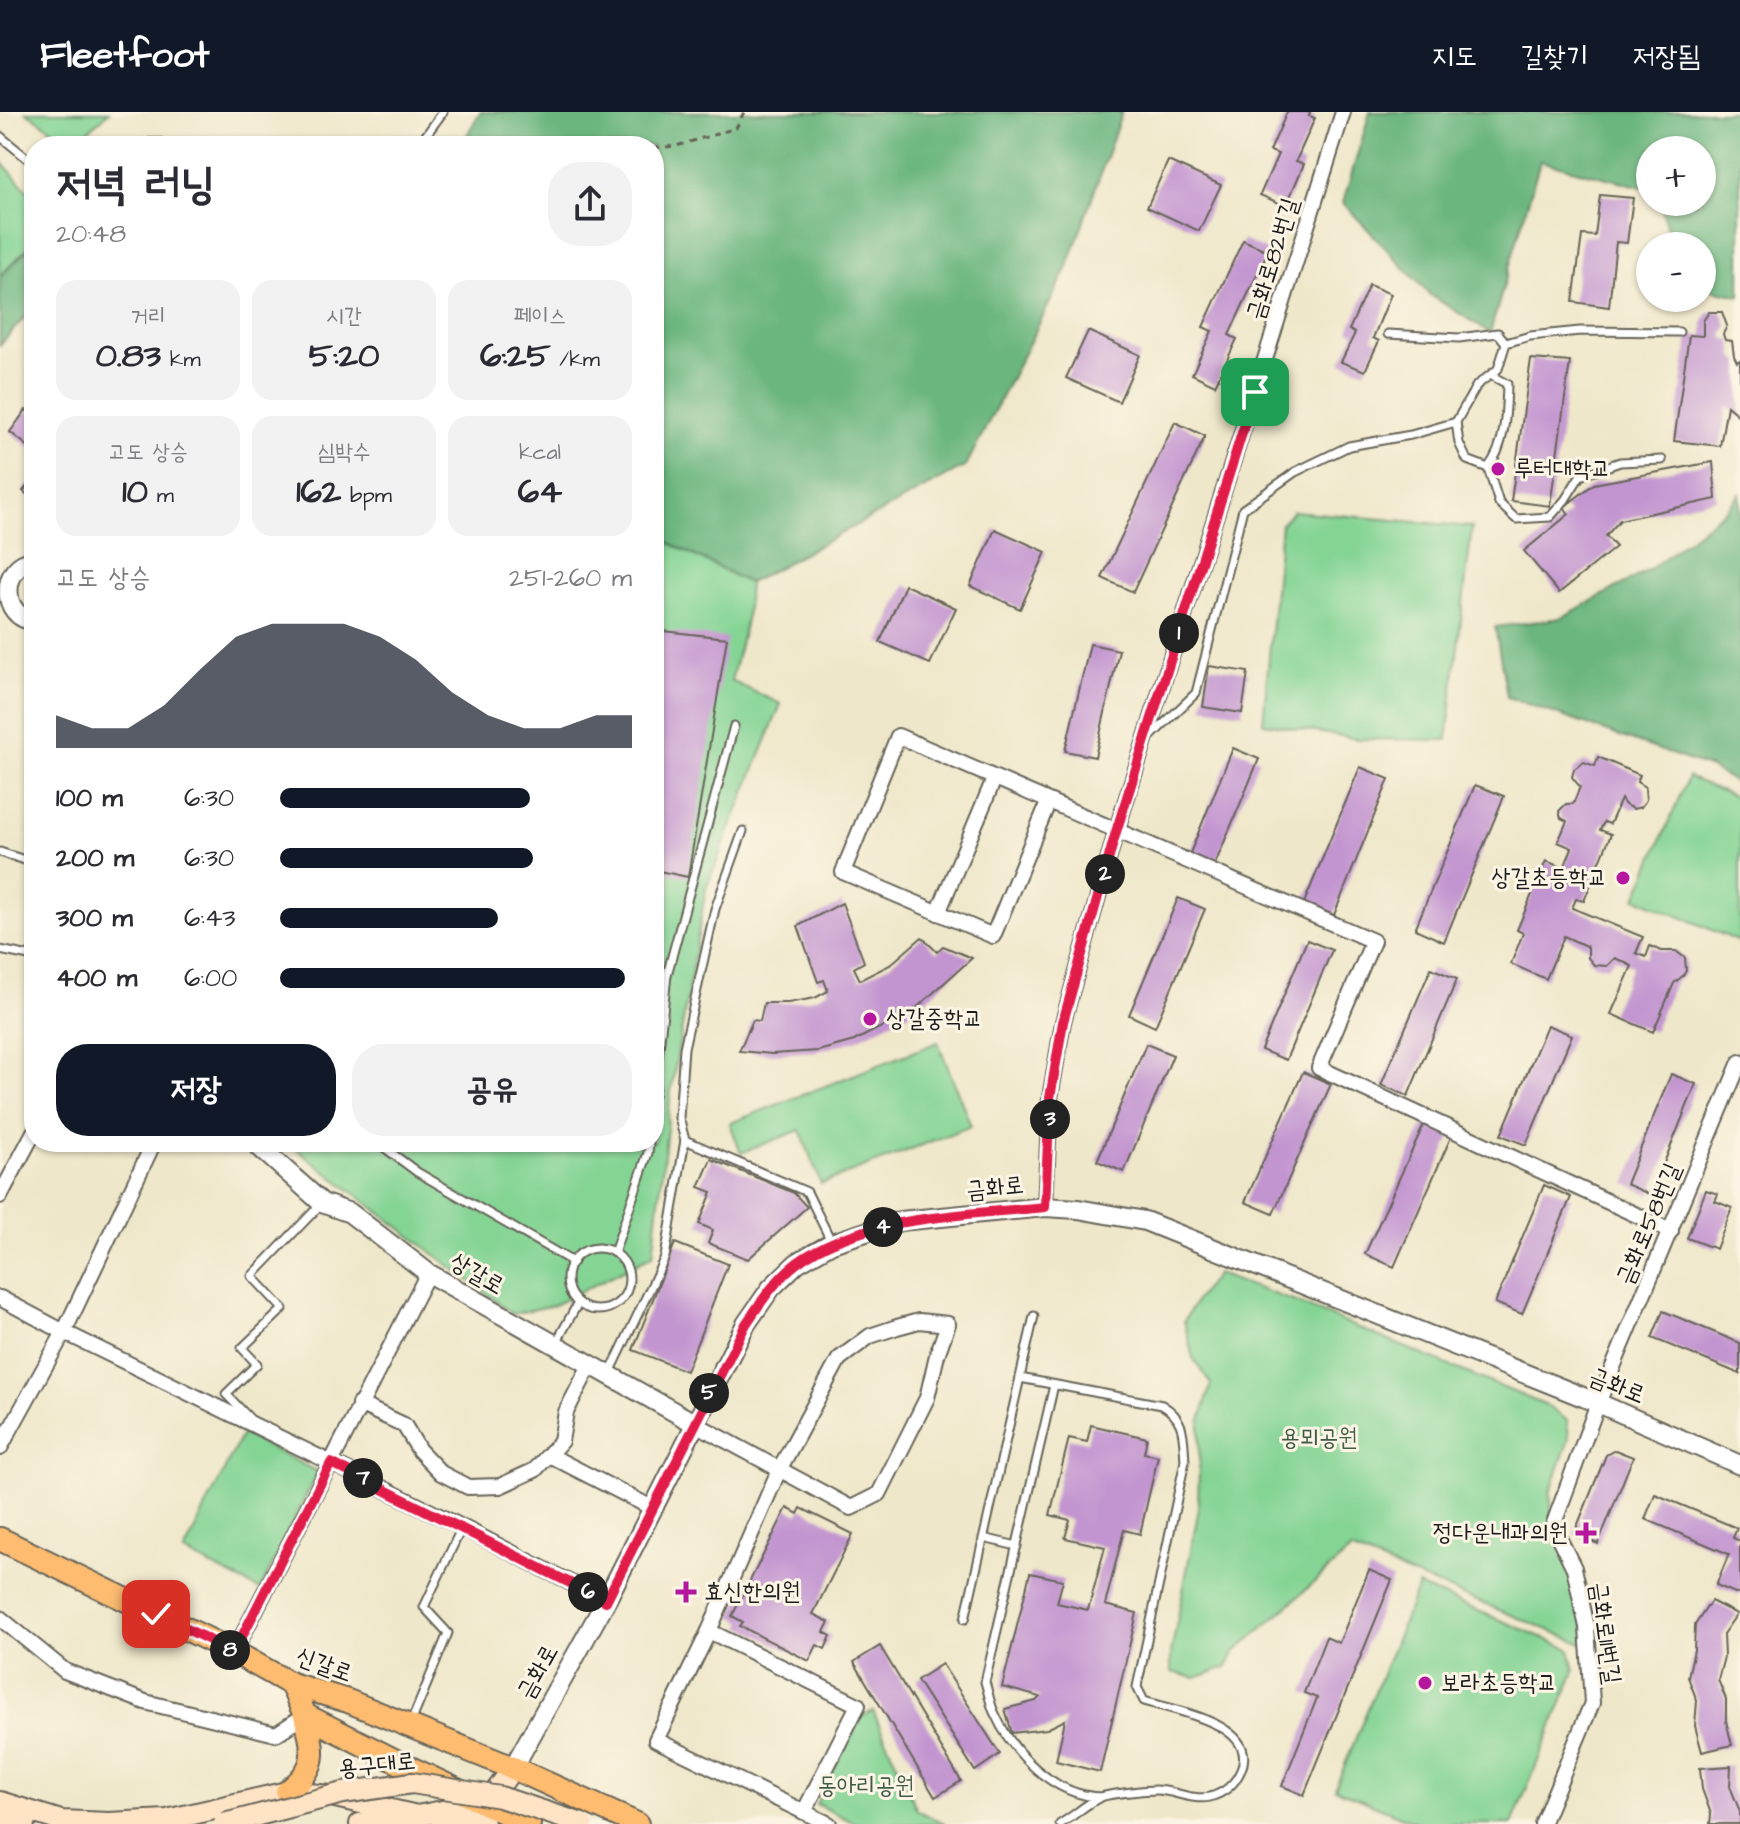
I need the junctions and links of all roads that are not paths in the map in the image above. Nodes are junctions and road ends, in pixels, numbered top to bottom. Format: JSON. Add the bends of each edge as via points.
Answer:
{"nodes":[{"id":1,"x":443,"y":112,"type":"edge"},
{"id":2,"x":1343,"y":112,"type":"edge"},
{"id":3,"x":0,"y":136,"type":"edge"},
{"id":4,"x":425,"y":136,"type":"edge"},
{"id":5,"x":24,"y":156,"type":"edge"},
{"id":6,"x":1679,"y":332,"type":"dead end"},
{"id":7,"x":1388,"y":334,"type":"dead end"},
{"id":8,"x":1506,"y":343,"type":"junction"},
{"id":9,"x":1492,"y":376,"type":"junction"},
{"id":10,"x":1456,"y":422,"type":"junction"},
{"id":11,"x":1662,"y":460,"type":"dead end"},
{"id":12,"x":1488,"y":468,"type":"junction"},
{"id":13,"x":24,"y":562,"type":"edge"},
{"id":14,"x":0,"y":564,"type":"edge"},
{"id":15,"x":24,"y":564,"type":"edge"},
{"id":16,"x":3,"y":603,"type":"edge"},
{"id":17,"x":24,"y":616,"type":"edge"},
{"id":18,"x":734,"y":726,"type":"dead end"},
{"id":19,"x":1145,"y":741,"type":"junction"},
{"id":20,"x":994,"y":779,"type":"junction"},
{"id":21,"x":1048,"y":803,"type":"junction"},
{"id":22,"x":743,"y":831,"type":"dead end"},
{"id":23,"x":1116,"y":832,"type":"junction"},
{"id":24,"x":0,"y":852,"type":"edge"},
{"id":25,"x":24,"y":860,"type":"edge"},
{"id":26,"x":938,"y":913,"type":"junction"},
{"id":27,"x":0,"y":950,"type":"edge"},
{"id":28,"x":24,"y":955,"type":"edge"},
{"id":29,"x":664,"y":1003,"type":"edge"},
{"id":30,"x":1740,"y":1062,"type":"edge"},
{"id":31,"x":685,"y":1140,"type":"junction"},
{"id":32,"x":24,"y":1151,"type":"edge"},
{"id":33,"x":149,"y":1152,"type":"edge"},
{"id":34,"x":265,"y":1152,"type":"edge"},
{"id":35,"x":390,"y":1152,"type":"edge"},
{"id":36,"x":648,"y":1152,"type":"edge"},
{"id":37,"x":0,"y":1196,"type":"edge"},
{"id":38,"x":322,"y":1203,"type":"junction"},
{"id":39,"x":1045,"y":1207,"type":"junction"},
{"id":40,"x":1671,"y":1231,"type":"junction"},
{"id":41,"x":832,"y":1243,"type":"junction"},
{"id":42,"x":614,"y":1253,"type":"junction"},
{"id":43,"x":573,"y":1262,"type":"junction"},
{"id":44,"x":428,"y":1273,"type":"junction"},
{"id":45,"x":0,"y":1298,"type":"edge"},
{"id":46,"x":578,"y":1303,"type":"junction"},
{"id":47,"x":1034,"y":1316,"type":"dead end"},
{"id":48,"x":64,"y":1332,"type":"junction"},
{"id":49,"x":555,"y":1345,"type":"junction"},
{"id":50,"x":590,"y":1365,"type":"junction"},
{"id":51,"x":609,"y":1375,"type":"junction"},
{"id":52,"x":1020,"y":1378,"type":"junction"},
{"id":53,"x":1054,"y":1385,"type":"junction"},
{"id":54,"x":1598,"y":1403,"type":"junction"},
{"id":55,"x":359,"y":1404,"type":"junction"},
{"id":56,"x":694,"y":1423,"type":"junction"},
{"id":57,"x":257,"y":1426,"type":"junction"},
{"id":58,"x":0,"y":1448,"type":"edge"},
{"id":59,"x":549,"y":1455,"type":"junction"},
{"id":60,"x":331,"y":1463,"type":"junction"},
{"id":61,"x":1740,"y":1465,"type":"edge"},
{"id":62,"x":779,"y":1470,"type":"junction"},
{"id":63,"x":654,"y":1509,"type":"junction"},
{"id":64,"x":462,"y":1527,"type":"junction"},
{"id":65,"x":983,"y":1538,"type":"junction"},
{"id":66,"x":0,"y":1539,"type":"edge"},
{"id":67,"x":1017,"y":1546,"type":"junction"},
{"id":68,"x":606,"y":1601,"type":"junction"},
{"id":69,"x":0,"y":1618,"type":"edge"},
{"id":70,"x":965,"y":1619,"type":"dead end"},
{"id":71,"x":709,"y":1631,"type":"junction"},
{"id":72,"x":234,"y":1652,"type":"junction"},
{"id":73,"x":291,"y":1684,"type":"junction"},
{"id":74,"x":305,"y":1715,"type":"junction"},
{"id":75,"x":409,"y":1727,"type":"junction"},
{"id":76,"x":513,"y":1768,"type":"junction"},
{"id":77,"x":287,"y":1792,"type":"junction"},
{"id":78,"x":1101,"y":1797,"type":"junction"},
{"id":79,"x":0,"y":1802,"type":"edge"},
{"id":80,"x":804,"y":1812,"type":"junction"},
{"id":81,"x":486,"y":1813,"type":"edge"},
{"id":82,"x":0,"y":1816,"type":"edge"},
{"id":83,"x":417,"y":1816,"type":"junction"},
{"id":84,"x":24,"y":1824,"type":"edge"},
{"id":85,"x":224,"y":1824,"type":"edge"},
{"id":86,"x":360,"y":1824,"type":"edge"},
{"id":87,"x":529,"y":1824,"type":"edge"},
{"id":88,"x":582,"y":1824,"type":"edge"},
{"id":89,"x":637,"y":1824,"type":"edge"},
{"id":90,"x":829,"y":1824,"type":"edge"},
{"id":91,"x":1060,"y":1824,"type":"edge"},
{"id":92,"x":1542,"y":1824,"type":"edge"}],
"edges":[{"from":1,"to":4,"type":"lane"},
{"from":2,"to":19,"type":"street","name":"금화로82번길"},
{"from":3,"to":5,"type":"lane"},
{"from":6,"to":8,"type":"lane","via":[[1580,331]]},
{"from":7,"to":8,"type":"lane","via":[[1459,338],[1498,333]]},
{"from":8,"to":9,"type":"lane"},
{"from":9,"to":10,"type":"lane","via":[[1477,385]]},
{"from":9,"to":12,"type":"lane","via":[[1507,384],[1506,415],[1497,457]]},
{"from":10,"to":12,"type":"lane","via":[[1467,460]]},
{"from":10,"to":19,"type":"lane","via":[[1349,446],[1295,472],[1243,509],[1196,693]]},
{"from":11,"to":12,"type":"lane","via":[[1620,462],[1580,476],[1550,517],[1516,519],[1499,503]]},
{"from":13,"to":14,"type":"street"},
{"from":15,"to":16,"type":"street","via":[[8,572]]},
{"from":16,"to":17,"type":"street"},
{"from":18,"to":29,"type":"lane"},
{"from":19,"to":23,"type":"street","name":"금화로82번길"},
{"from":20,"to":21,"type":"street"},
{"from":20,"to":26,"type":"street"},
{"from":20,"to":26,"type":"street","via":[[898,736],[843,872]]},
{"from":21,"to":23,"type":"street"},
{"from":21,"to":26,"type":"street","via":[[993,936]]},
{"from":22,"to":31,"type":"lane","via":[[715,909],[684,1048],[679,1118]]},
{"from":23,"to":39,"type":"street","name":"금화로82번길","via":[[1063,1022],[1050,1098]]},
{"from":23,"to":40,"type":"street","via":[[1373,941],[1319,1068]]},
{"from":24,"to":25,"type":"lane"},
{"from":27,"to":28,"type":"lane"},
{"from":30,"to":40,"type":"street","name":"금화로58번길"},
{"from":31,"to":41,"type":"lane","via":[[807,1192]]},
{"from":31,"to":51,"type":"lane","via":[[665,1257]]},
{"from":32,"to":37,"type":"street"},
{"from":33,"to":48,"type":"street"},
{"from":34,"to":38,"type":"street","name":"상갈로"},
{"from":35,"to":43,"type":"lane"},
{"from":36,"to":42,"type":"lane"},
{"from":38,"to":44,"type":"street","name":"상갈로","via":[[350,1213]]},
{"from":38,"to":57,"type":"lane","via":[[252,1276],[283,1309],[242,1348],[257,1364],[226,1394]]},
{"from":39,"to":41,"type":"street","name":"금화로","via":[[900,1221]]},
{"from":39,"to":54,"type":"street","name":"금화로","via":[[1145,1221]]},
{"from":40,"to":54,"type":"street","name":"금화로58번길"},
{"from":41,"to":56,"type":"street","name":"금화로","via":[[797,1263],[771,1288]]},
{"from":42,"to":43,"type":"lane","via":[[595,1248]]},
{"from":42,"to":46,"type":"lane","via":[[627,1268],[623,1297],[607,1309]]},
{"from":43,"to":46,"type":"lane","via":[[568,1285]]},
{"from":44,"to":49,"type":"street","name":"상갈로"},
{"from":44,"to":55,"type":"street"},
{"from":45,"to":48,"type":"street"},
{"from":46,"to":49,"type":"lane"},
{"from":47,"to":52,"type":"lane"},
{"from":48,"to":57,"type":"street"},
{"from":48,"to":58,"type":"street"},
{"from":49,"to":50,"type":"street","name":"상갈로"},
{"from":50,"to":51,"type":"street","name":"상갈로"},
{"from":50,"to":59,"type":"street","via":[[566,1412],[561,1441]]},
{"from":51,"to":56,"type":"street","name":"상갈로"},
{"from":52,"to":53,"type":"lane"},
{"from":52,"to":65,"type":"lane"},
{"from":53,"to":67,"type":"lane"},
{"from":53,"to":78,"type":"lane","via":[[1162,1405],[1183,1426],[1185,1461],[1137,1687],[1144,1701],[1213,1721],[1243,1749],[1233,1786],[1209,1797],[1157,1790]]},
{"from":54,"to":61,"type":"street","name":"금화로"},
{"from":54,"to":92,"type":"street","name":"금화로11번길","via":[[1553,1526],[1574,1568],[1587,1627],[1592,1703]]},
{"from":55,"to":59,"type":"street","via":[[404,1425],[441,1473],[468,1487],[500,1486],[535,1470]]},
{"from":55,"to":60,"type":"street"},
{"from":56,"to":62,"type":"street"},
{"from":56,"to":63,"type":"street","name":"금화로"},
{"from":57,"to":60,"type":"street"},
{"from":59,"to":63,"type":"street"},
{"from":60,"to":64,"type":"street"},
{"from":60,"to":72,"type":"street"},
{"from":62,"to":62,"type":"street","via":[[851,1508],[879,1494],[927,1398],[948,1324],[919,1321],[897,1327],[870,1336],[839,1359]]},
{"from":62,"to":71,"type":"street"},
{"from":63,"to":68,"type":"street","name":"금화로"},
{"from":64,"to":68,"type":"street"},
{"from":64,"to":75,"type":"lane","via":[[424,1607],[448,1633]]},
{"from":65,"to":67,"type":"lane"},
{"from":65,"to":70,"type":"lane"},
{"from":66,"to":72,"type":"main road","name":"신갈로"},
{"from":67,"to":78,"type":"lane","via":[[985,1682],[994,1712],[1015,1747],[1039,1772],[1066,1789]]},
{"from":68,"to":76,"type":"street","name":"금화로"},
{"from":69,"to":74,"type":"street","via":[[65,1671],[145,1702],[276,1734]]},
{"from":71,"to":80,"type":"street","via":[[656,1740]]},
{"from":71,"to":80,"type":"street","via":[[858,1705]]},
{"from":72,"to":73,"type":"main road","name":"신갈로"},
{"from":73,"to":74,"type":"main road"},
{"from":73,"to":75,"type":"main road","name":"신갈로"},
{"from":74,"to":77,"type":"main road","via":[[311,1766]]},
{"from":74,"to":81,"type":"main road"},
{"from":75,"to":76,"type":"main road","name":"신갈로"},
{"from":76,"to":81,"type":"main road"},
{"from":76,"to":89,"type":"main road","name":"신갈로"},
{"from":77,"to":79,"type":"main road","via":[[142,1823],[61,1821]]},
{"from":77,"to":83,"type":"main road","via":[[331,1796]]},
{"from":78,"to":91,"type":"lane"},
{"from":80,"to":90,"type":"street"},
{"from":81,"to":83,"type":"main road"},
{"from":81,"to":87,"type":"main road"},
{"from":82,"to":84,"type":"main road"},
{"from":83,"to":86,"type":"main road"},
{"from":85,"to":88,"type":"main road","name":"용구대로","bridge":true,"via":[[343,1793],[412,1783],[500,1797]]}]}
